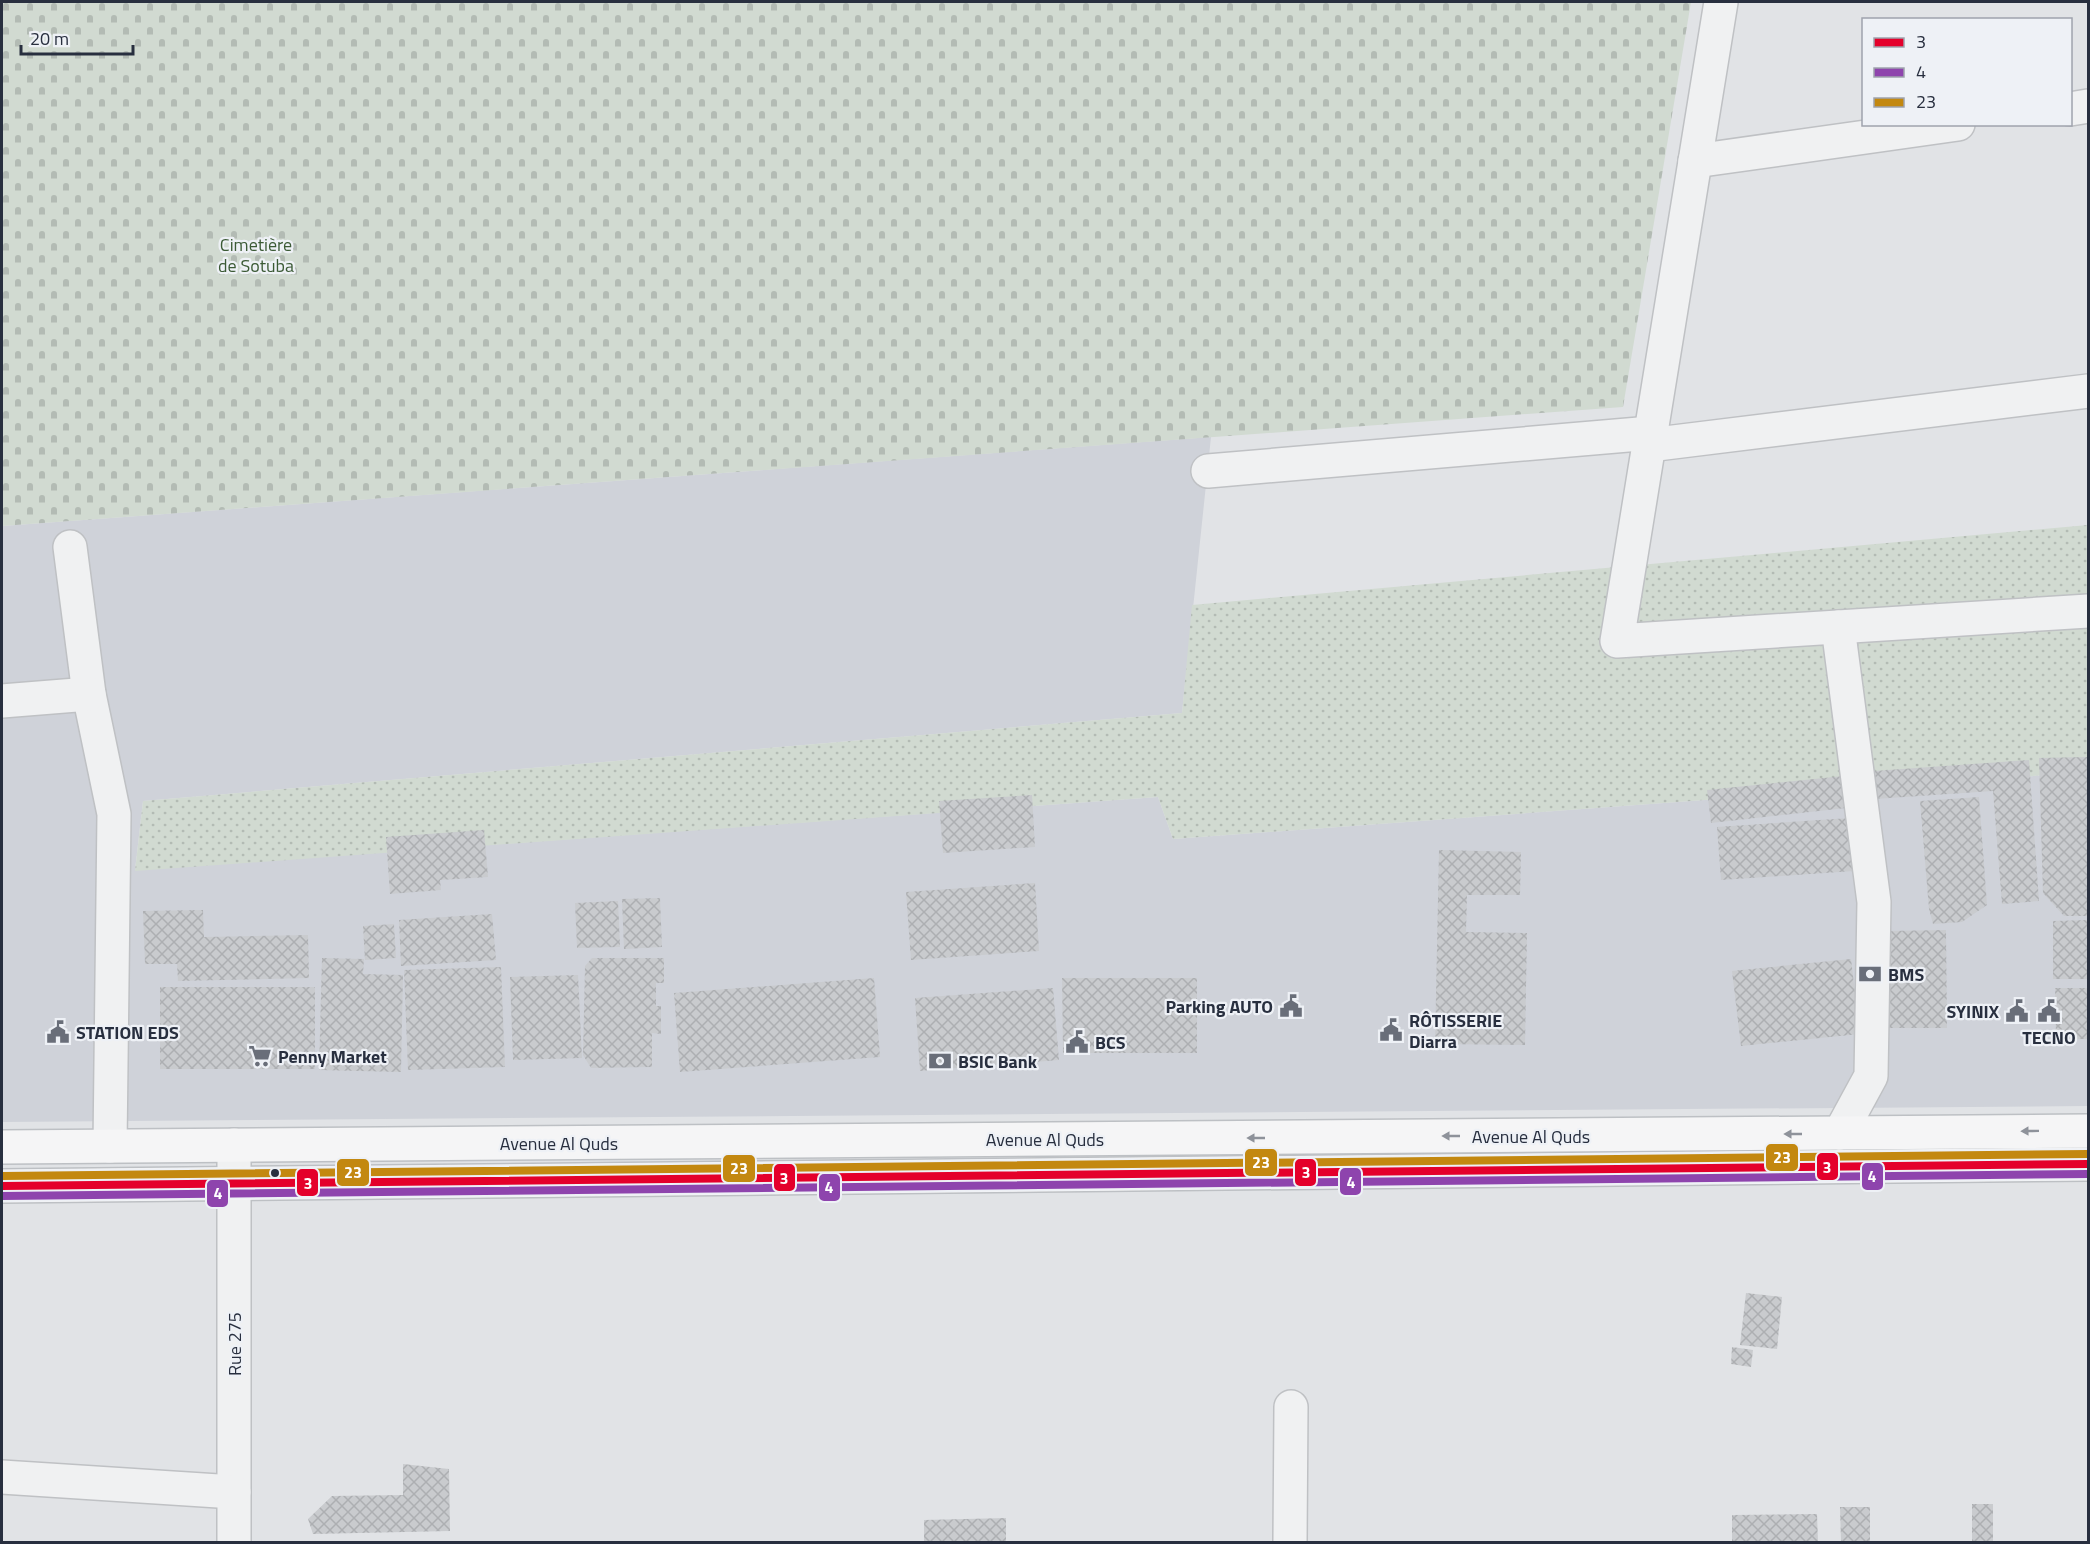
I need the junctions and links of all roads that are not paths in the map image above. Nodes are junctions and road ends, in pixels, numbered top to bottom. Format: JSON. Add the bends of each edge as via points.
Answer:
{"nodes":[{"id":1,"x":1721,"y":2,"type":"edge"},
{"id":2,"x":2088,"y":106,"type":"edge"},
{"id":3,"x":2072,"y":109,"type":"edge"},
{"id":4,"x":1945,"y":126,"type":"edge"},
{"id":5,"x":1695,"y":161,"type":"junction"},
{"id":6,"x":2088,"y":391,"type":"edge"},
{"id":7,"x":1650,"y":439,"type":"junction"},
{"id":8,"x":1208,"y":471,"type":"dead end"},
{"id":9,"x":70,"y":547,"type":"dead end"},
{"id":10,"x":2088,"y":611,"type":"edge"},
{"id":11,"x":1838,"y":627,"type":"junction"},
{"id":12,"x":89,"y":694,"type":"junction"},
{"id":13,"x":2,"y":701,"type":"edge"},
{"id":14,"x":2088,"y":1131,"type":"edge"},
{"id":15,"x":1840,"y":1133,"type":"junction"},
{"id":16,"x":234,"y":1145,"type":"junction"},
{"id":17,"x":110,"y":1146,"type":"junction"},
{"id":18,"x":2,"y":1147,"type":"edge"},
{"id":19,"x":2088,"y":1164,"type":"edge"},
{"id":20,"x":234,"y":1183,"type":"junction"},
{"id":21,"x":2,"y":1186,"type":"edge"},
{"id":22,"x":1291,"y":1407,"type":"dead end"},
{"id":23,"x":2,"y":1477,"type":"edge"},
{"id":24,"x":234,"y":1492,"type":"junction"},
{"id":25,"x":234,"y":1542,"type":"edge"},
{"id":26,"x":1290,"y":1542,"type":"edge"}],
"edges":[{"from":1,"to":5,"type":"street"},
{"from":2,"to":3,"type":"street"},
{"from":4,"to":5,"type":"street"},
{"from":5,"to":7,"type":"street"},
{"from":6,"to":7,"type":"street"},
{"from":7,"to":8,"type":"street"},
{"from":7,"to":11,"type":"street","via":[[1617,641]]},
{"from":9,"to":12,"type":"street"},
{"from":10,"to":11,"type":"street"},
{"from":11,"to":15,"type":"street","via":[[1874,902],[1871,1076]]},
{"from":12,"to":13,"type":"street"},
{"from":12,"to":17,"type":"street","via":[[114,814]]},
{"from":14,"to":15,"type":"main road","name":"Avenue Al Quds","one_way":true},
{"from":15,"to":16,"type":"main road","name":"Avenue Al Quds","one_way":true},
{"from":16,"to":17,"type":"main road","name":"Avenue Al Quds"},
{"from":16,"to":20,"type":"street","name":"Rue 275"},
{"from":17,"to":18,"type":"main road","name":"Avenue Al Quds"},
{"from":19,"to":20,"type":"main road","name":"Avenue Al Quds"},
{"from":20,"to":21,"type":"main road","name":"Avenue Al Quds"},
{"from":20,"to":24,"type":"street","name":"Rue 275"},
{"from":22,"to":26,"type":"street"},
{"from":23,"to":24,"type":"street"},
{"from":24,"to":25,"type":"street","name":"Rue 275"}]}
